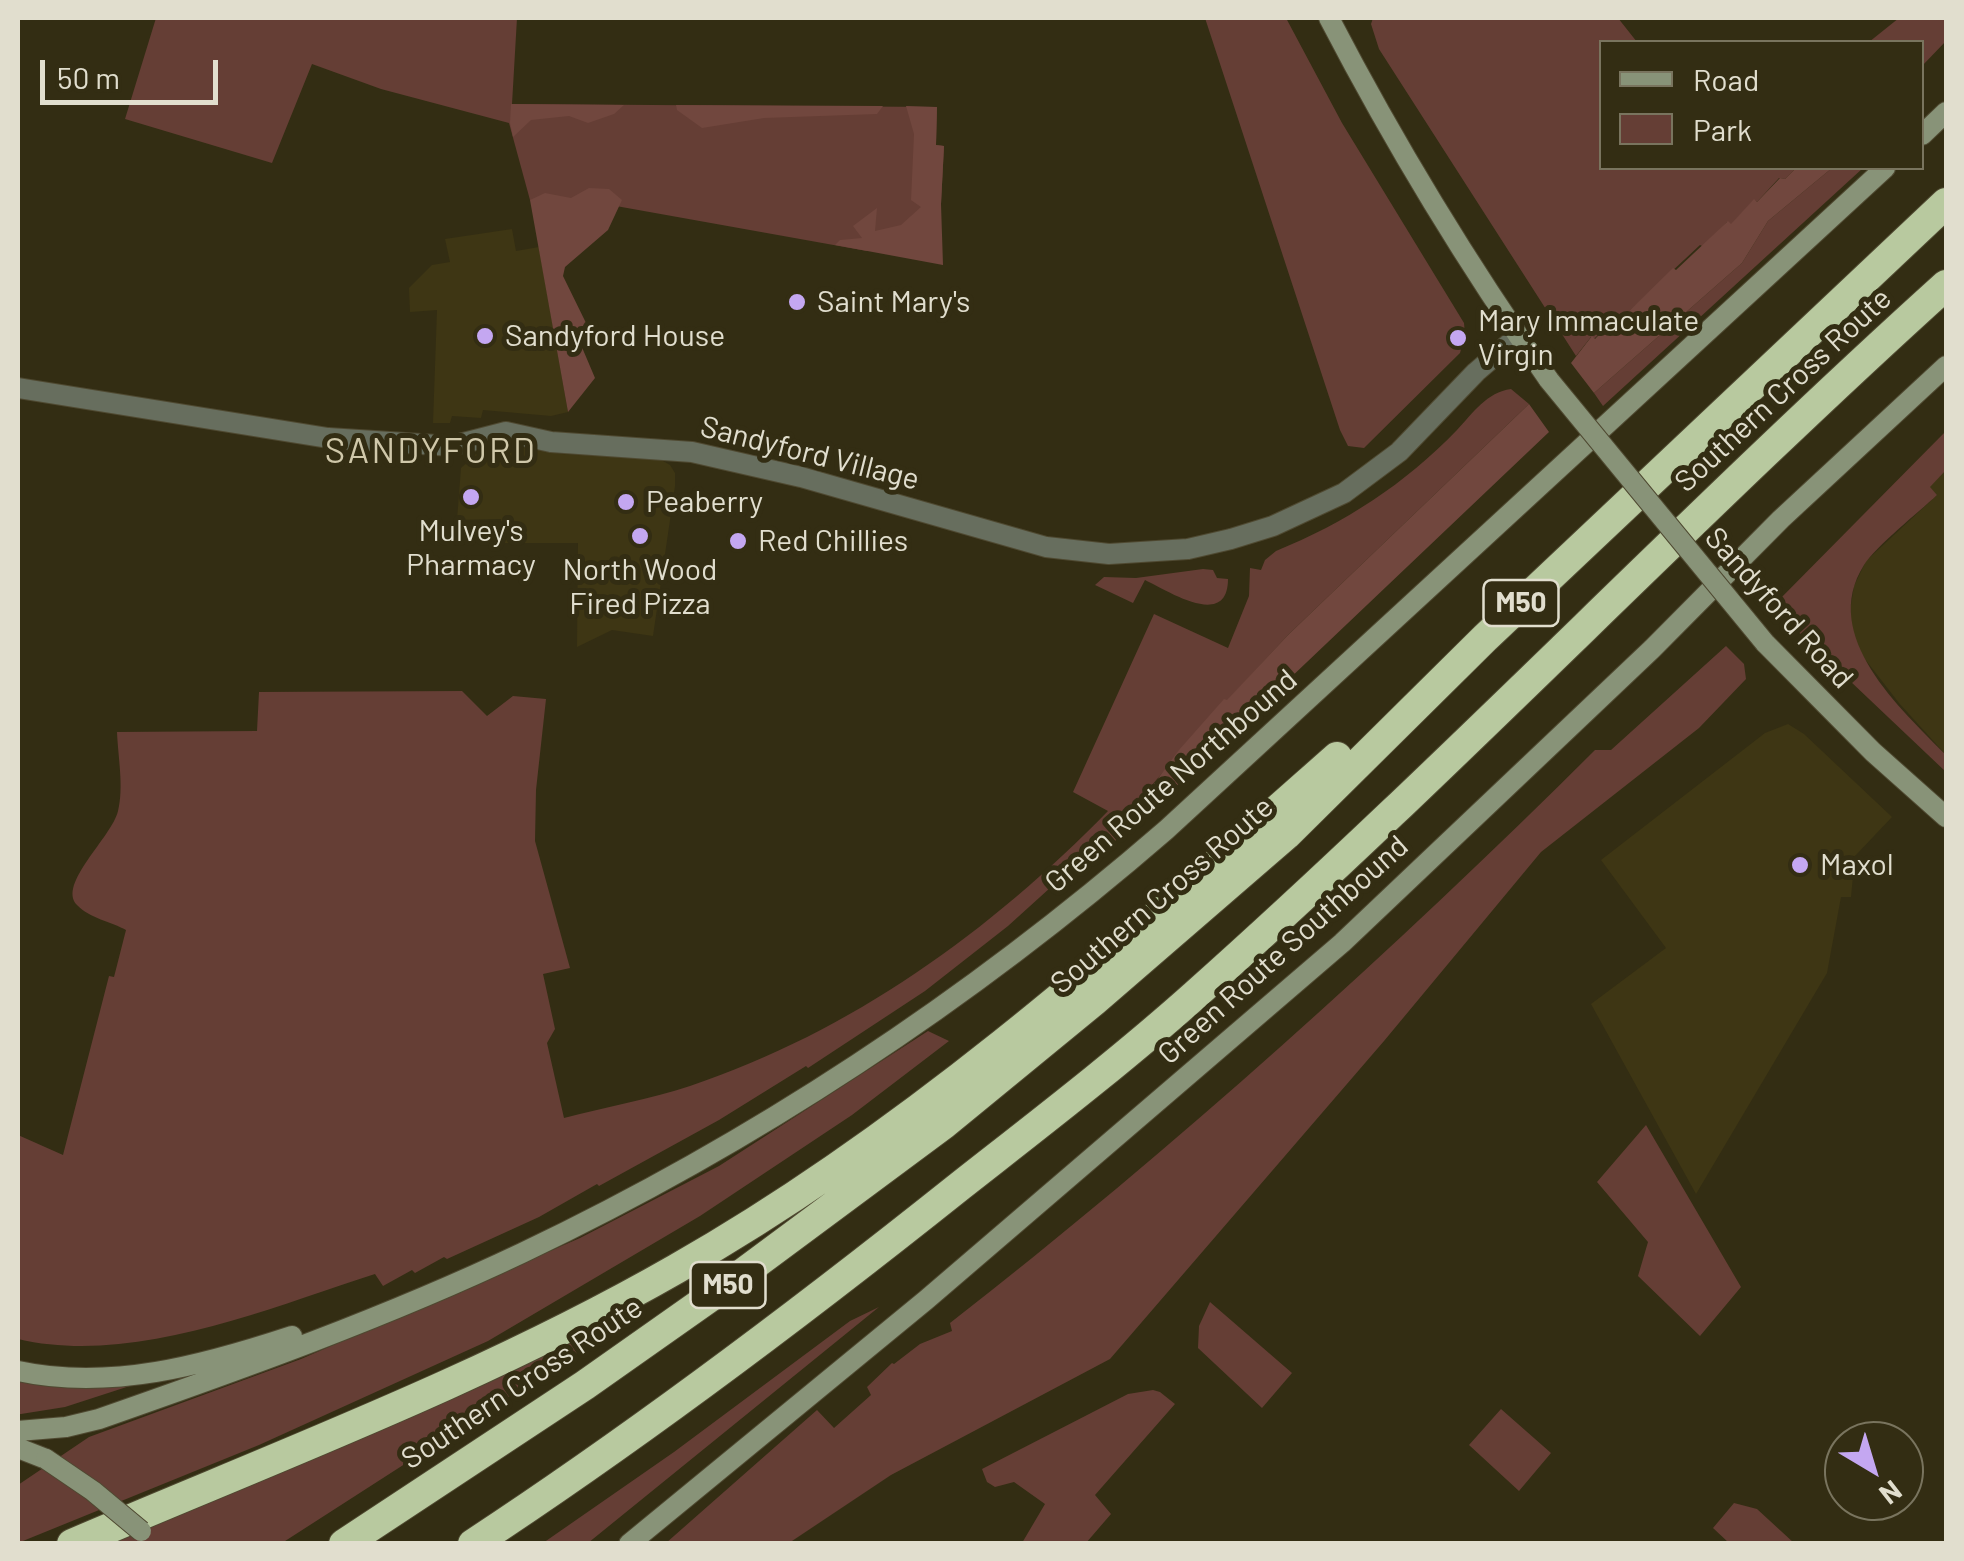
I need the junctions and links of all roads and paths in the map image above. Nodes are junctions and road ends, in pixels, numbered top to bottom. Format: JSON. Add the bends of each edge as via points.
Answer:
{"nodes":[{"id":1,"x":1329,"y":18,"type":"edge"},
{"id":2,"x":1946,"y":112,"type":"edge"},
{"id":3,"x":1924,"y":132,"type":"edge"},
{"id":4,"x":1883,"y":170,"type":"edge"},
{"id":5,"x":1946,"y":203,"type":"edge"},
{"id":6,"x":1946,"y":286,"type":"edge"},
{"id":7,"x":1518,"y":336,"type":"junction"},
{"id":8,"x":1946,"y":366,"type":"edge"},
{"id":9,"x":18,"y":388,"type":"edge"},
{"id":10,"x":1485,"y":638,"type":"junction"},
{"id":11,"x":1946,"y":817,"type":"edge"},
{"id":12,"x":1192,"y":998,"type":"junction"},
{"id":13,"x":400,"y":1307,"type":"junction"},
{"id":14,"x":18,"y":1370,"type":"edge"},
{"id":15,"x":18,"y":1431,"type":"edge"},
{"id":16,"x":18,"y":1448,"type":"edge"},
{"id":17,"x":72,"y":1544,"type":"edge"},
{"id":18,"x":152,"y":1544,"type":"edge"},
{"id":19,"x":344,"y":1544,"type":"edge"},
{"id":20,"x":473,"y":1544,"type":"edge"},
{"id":21,"x":509,"y":1544,"type":"edge"},
{"id":22,"x":629,"y":1544,"type":"edge"}],
"edges":[{"from":1,"to":7,"type":"main road","name":"Sandyford Road"},
{"from":2,"to":3,"type":"main road"},
{"from":4,"to":13,"type":"main road","name":"Green Route Northbound","via":[[1238,766],[1016,953],[836,1078],[674,1175]]},
{"from":5,"to":10,"type":"highway","name":"Southern Cross Route","number":"M50"},
{"from":6,"to":12,"type":"highway","name":"Southern Cross Route","number":"M50"},
{"from":7,"to":9,"type":"street","name":"Sandyford Village","via":[[1399,452],[1344,493],[1231,539],[1109,554],[1034,544],[692,452],[550,442],[506,432],[452,446],[328,438]]},
{"from":7,"to":11,"type":"main road","name":"Sandyford Road","bridge":true,"via":[[1765,643]]},
{"from":8,"to":22,"type":"main road","name":"Green Route Southbound","via":[[1342,943]]},
{"from":10,"to":17,"type":"highway","via":[[1419,685],[1110,957],[826,1176],[677,1268],[518,1354]]},
{"from":10,"to":19,"type":"highway","name":"Southern Cross Route","number":"M50","via":[[1286,835],[944,1124],[585,1386]]},
{"from":12,"to":20,"type":"highway","name":"Southern Cross Route","number":"M50","via":[[723,1372]]},
{"from":12,"to":21,"type":"highway","via":[[1005,1172],[776,1356]]},
{"from":13,"to":14,"type":"main road","name":"Green Route Northbound","via":[[137,1376],[74,1379]]},
{"from":13,"to":15,"type":"main road","name":"Green Route Northbound","via":[[99,1419]]},
{"from":16,"to":18,"type":"main road","bridge":true,"via":[[93,1491]]}]}
